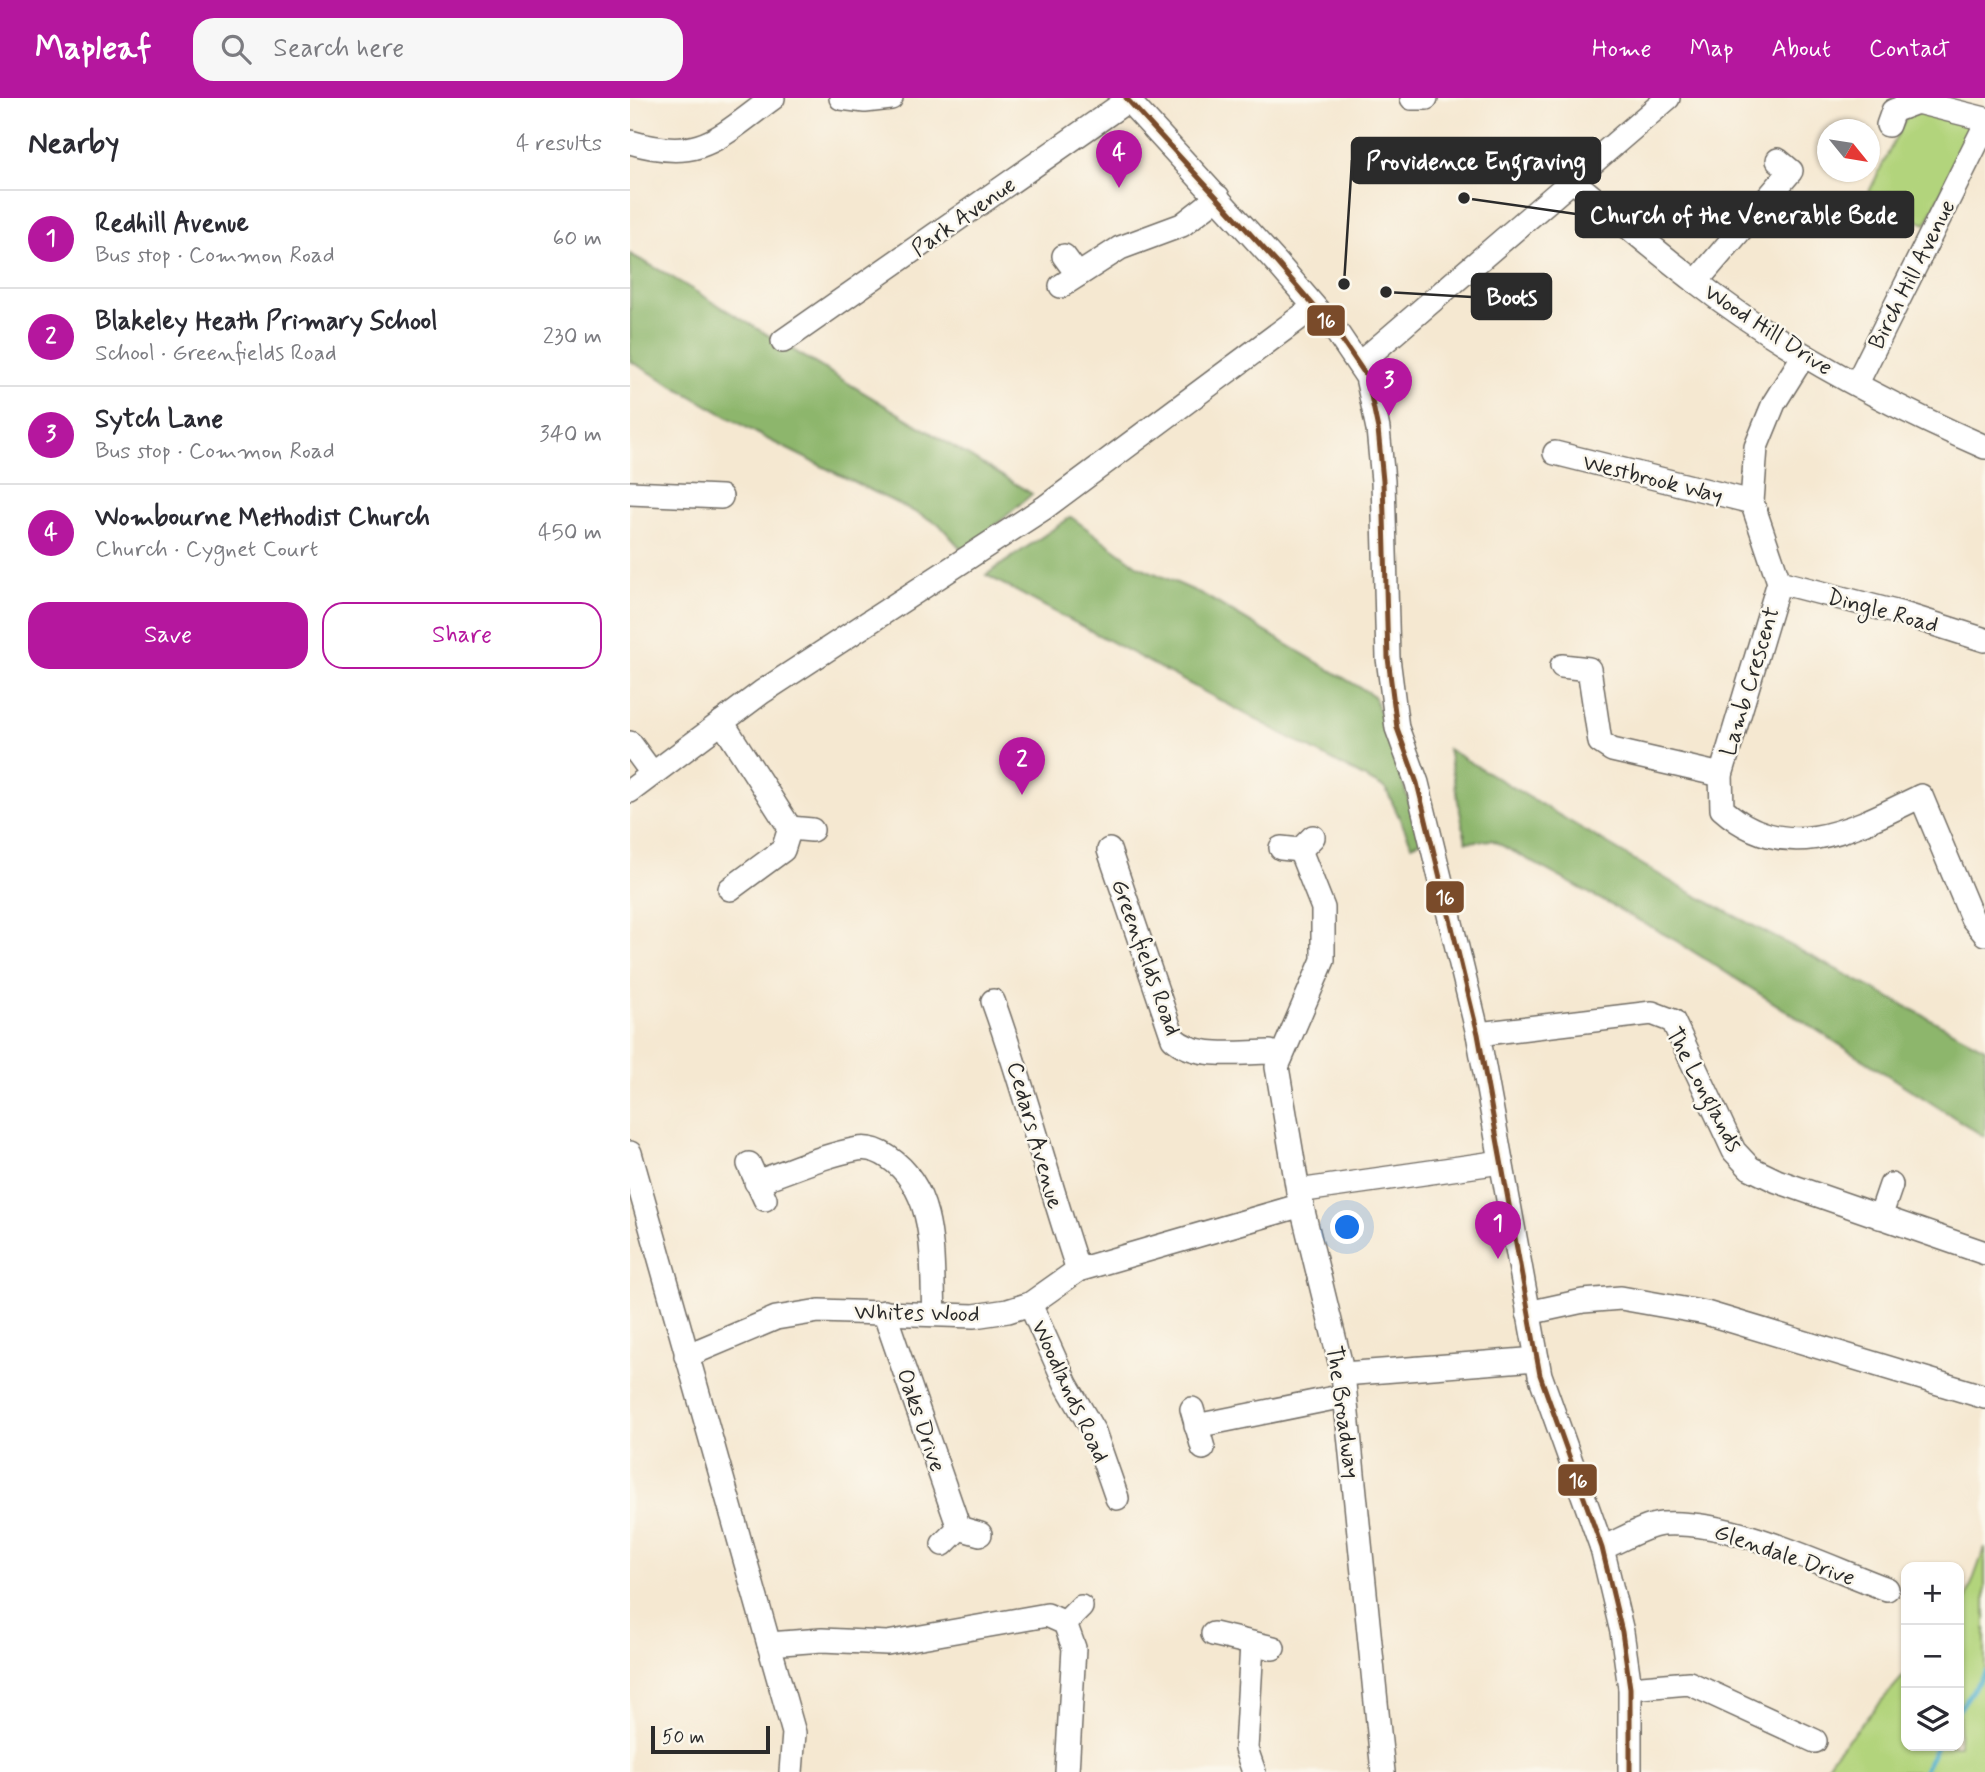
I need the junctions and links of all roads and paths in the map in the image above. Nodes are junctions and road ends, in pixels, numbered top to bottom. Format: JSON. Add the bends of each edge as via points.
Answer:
{"nodes":[{"id":1,"x":773,"y":98,"type":"edge"},
{"id":2,"x":841,"y":98,"type":"edge"},
{"id":3,"x":891,"y":98,"type":"edge"},
{"id":4,"x":1412,"y":98,"type":"edge"},
{"id":5,"x":1426,"y":98,"type":"edge"},
{"id":6,"x":1668,"y":98,"type":"edge"},
{"id":7,"x":1127,"y":99,"type":"edge"},
{"id":8,"x":1985,"y":119,"type":"edge"},
{"id":9,"x":1888,"y":125,"type":"dead end"},
{"id":10,"x":1985,"y":127,"type":"edge"},
{"id":11,"x":630,"y":142,"type":"edge"},
{"id":12,"x":1778,"y":160,"type":"dead end"},
{"id":13,"x":1976,"y":169,"type":"edge"},
{"id":14,"x":1572,"y":180,"type":"junction"},
{"id":15,"x":1218,"y":197,"type":"junction"},
{"id":16,"x":1064,"y":256,"type":"dead end"},
{"id":17,"x":1696,"y":282,"type":"junction"},
{"id":18,"x":1314,"y":307,"type":"junction"},
{"id":19,"x":797,"y":340,"type":"dead end"},
{"id":20,"x":1804,"y":355,"type":"junction"},
{"id":21,"x":1360,"y":363,"type":"junction"},
{"id":22,"x":1857,"y":383,"type":"junction"},
{"id":23,"x":1985,"y":447,"type":"edge"},
{"id":24,"x":1555,"y":453,"type":"dead end"},
{"id":25,"x":630,"y":493,"type":"edge"},
{"id":26,"x":721,"y":497,"type":"dead end"},
{"id":27,"x":1752,"y":502,"type":"junction"},
{"id":28,"x":1779,"y":582,"type":"junction"},
{"id":29,"x":1985,"y":640,"type":"edge"},
{"id":30,"x":1562,"y":666,"type":"dead end"},
{"id":31,"x":722,"y":722,"type":"junction"},
{"id":32,"x":630,"y":743,"type":"edge"},
{"id":33,"x":652,"y":773,"type":"junction"},
{"id":34,"x":1721,"y":775,"type":"junction"},
{"id":35,"x":630,"y":792,"type":"edge"},
{"id":36,"x":1298,"y":845,"type":"dead end"},
{"id":37,"x":1109,"y":850,"type":"dead end"},
{"id":38,"x":730,"y":889,"type":"dead end"},
{"id":39,"x":1985,"y":934,"type":"edge"},
{"id":40,"x":993,"y":1001,"type":"dead end"},
{"id":41,"x":1478,"y":1034,"type":"junction"},
{"id":42,"x":1281,"y":1057,"type":"junction"},
{"id":43,"x":630,"y":1153,"type":"edge"},
{"id":44,"x":1501,"y":1162,"type":"junction"},
{"id":45,"x":756,"y":1182,"type":"dead end"},
{"id":46,"x":1891,"y":1185,"type":"dead end"},
{"id":47,"x":1300,"y":1198,"type":"junction"},
{"id":48,"x":1880,"y":1217,"type":"junction"},
{"id":49,"x":1985,"y":1253,"type":"edge"},
{"id":50,"x":1078,"y":1270,"type":"junction"},
{"id":51,"x":1030,"y":1304,"type":"junction"},
{"id":52,"x":884,"y":1312,"type":"junction"},
{"id":53,"x":1528,"y":1313,"type":"junction"},
{"id":54,"x":934,"y":1314,"type":"junction"},
{"id":55,"x":686,"y":1356,"type":"junction"},
{"id":56,"x":1537,"y":1359,"type":"junction"},
{"id":57,"x":1343,"y":1385,"type":"junction"},
{"id":58,"x":1985,"y":1397,"type":"edge"},
{"id":59,"x":1203,"y":1448,"type":"dead end"},
{"id":60,"x":1118,"y":1482,"type":"dead end"},
{"id":61,"x":961,"y":1535,"type":"dead end"},
{"id":62,"x":1602,"y":1548,"type":"junction"},
{"id":63,"x":1893,"y":1592,"type":"dead end"},
{"id":64,"x":1213,"y":1634,"type":"dead end"},
{"id":65,"x":769,"y":1644,"type":"junction"},
{"id":66,"x":1630,"y":1688,"type":"junction"},
{"id":67,"x":1815,"y":1741,"type":"dead end"},
{"id":68,"x":791,"y":1772,"type":"edge"},
{"id":69,"x":1068,"y":1772,"type":"edge"},
{"id":70,"x":1254,"y":1772,"type":"edge"},
{"id":71,"x":1382,"y":1772,"type":"edge"},
{"id":72,"x":1630,"y":1772,"type":"edge"}],
"edges":[{"from":1,"to":11,"type":"street","via":[[713,142],[694,148],[670,152]]},
{"from":2,"to":3,"type":"street"},
{"from":4,"to":5,"type":"street"},
{"from":6,"to":14,"type":"street"},
{"from":7,"to":15,"type":"street"},
{"from":7,"to":19,"type":"street","name":"Park Avenue"},
{"from":8,"to":9,"type":"street","via":[[1917,102],[1893,111]]},
{"from":10,"to":13,"type":"street","name":"Birch Hill Avenue"},
{"from":12,"to":17,"type":"street","via":[[1791,171]]},
{"from":13,"to":22,"type":"street","name":"Birch Hill Avenue"},
{"from":14,"to":17,"type":"street","name":"Wood Hill Drive"},
{"from":14,"to":21,"type":"street"},
{"from":15,"to":16,"type":"street","via":[[1182,225],[1120,248],[1069,281]]},
{"from":15,"to":18,"type":"street"},
{"from":17,"to":20,"type":"street","name":"Wood Hill Drive"},
{"from":18,"to":21,"type":"street"},
{"from":18,"to":31,"type":"street","via":[[1044,508]]},
{"from":20,"to":22,"type":"street","name":"Wood Hill Drive"},
{"from":20,"to":27,"type":"street","name":"Lamb Crescent","via":[[1774,403],[1756,447]]},
{"from":21,"to":41,"type":"street","via":[[1378,429],[1388,658],[1397,729],[1417,783]]},
{"from":22,"to":23,"type":"street","name":"Wood Hill Drive"},
{"from":24,"to":27,"type":"street","name":"Westbrook Way"},
{"from":25,"to":26,"type":"street"},
{"from":27,"to":28,"type":"street","name":"Lamb Crescent"},
{"from":28,"to":29,"type":"street","name":"Dingle Road"},
{"from":28,"to":34,"type":"street","name":"Lamb Crescent"},
{"from":30,"to":34,"type":"street","via":[[1588,668],[1600,742],[1612,750]]},
{"from":31,"to":33,"type":"street"},
{"from":31,"to":38,"type":"street","via":[[801,829],[783,850]]},
{"from":32,"to":33,"type":"street"},
{"from":33,"to":35,"type":"street"},
{"from":34,"to":39,"type":"street","name":"Lamb Crescent","via":[[1722,809],[1737,822],[1783,837],[1828,837],[1921,796],[1972,918]]},
{"from":36,"to":42,"type":"street","via":[[1323,908],[1323,960]]},
{"from":37,"to":42,"type":"street","name":"Greenfields Road","via":[[1173,1038],[1183,1048],[1200,1052],[1270,1052]]},
{"from":40,"to":50,"type":"street","name":"Cedars Avenue"},
{"from":41,"to":44,"type":"street"},
{"from":41,"to":48,"type":"street","name":"The Longlands","via":[[1653,1013],[1673,1021],[1734,1151],[1750,1168]]},
{"from":42,"to":47,"type":"street","name":"The Broadway","via":[[1278,1081]]},
{"from":43,"to":55,"type":"street"},
{"from":44,"to":47,"type":"street","name":"Whites Wood"},
{"from":44,"to":53,"type":"street"},
{"from":45,"to":54,"type":"street","via":[[859,1149],[880,1151],[894,1161],[909,1175],[923,1202],[931,1240]]},
{"from":46,"to":48,"type":"street"},
{"from":47,"to":50,"type":"street","name":"Whites Wood"},
{"from":47,"to":57,"type":"street","name":"The Broadway"},
{"from":48,"to":49,"type":"street","name":"The Longlands"},
{"from":50,"to":51,"type":"street","name":"Whites Wood"},
{"from":51,"to":54,"type":"street","name":"Whites Wood","via":[[974,1316]]},
{"from":51,"to":60,"type":"street","name":"Woodlands Road"},
{"from":52,"to":54,"type":"street","name":"Whites Wood"},
{"from":52,"to":55,"type":"street","name":"Whites Wood","via":[[819,1311],[776,1318]]},
{"from":52,"to":61,"type":"street","name":"Oaks Drive"},
{"from":53,"to":56,"type":"street"},
{"from":53,"to":58,"type":"street","via":[[1621,1298],[1706,1313]]},
{"from":55,"to":65,"type":"street"},
{"from":56,"to":57,"type":"street"},
{"from":56,"to":62,"type":"street"},
{"from":57,"to":59,"type":"street","via":[[1194,1418]]},
{"from":57,"to":71,"type":"street","name":"The Broadway"},
{"from":62,"to":63,"type":"street","name":"Glendale Drive","via":[[1660,1524],[1704,1526],[1739,1533]]},
{"from":62,"to":66,"type":"street"},
{"from":64,"to":70,"type":"street","via":[[1263,1646],[1247,1749]]},
{"from":65,"to":68,"type":"street","via":[[794,1734]]},
{"from":65,"to":69,"type":"street","via":[[822,1640],[887,1643],[1047,1615],[1073,1615]]},
{"from":66,"to":67,"type":"street","via":[[1689,1683],[1788,1717]]},
{"from":66,"to":72,"type":"street"}]}
